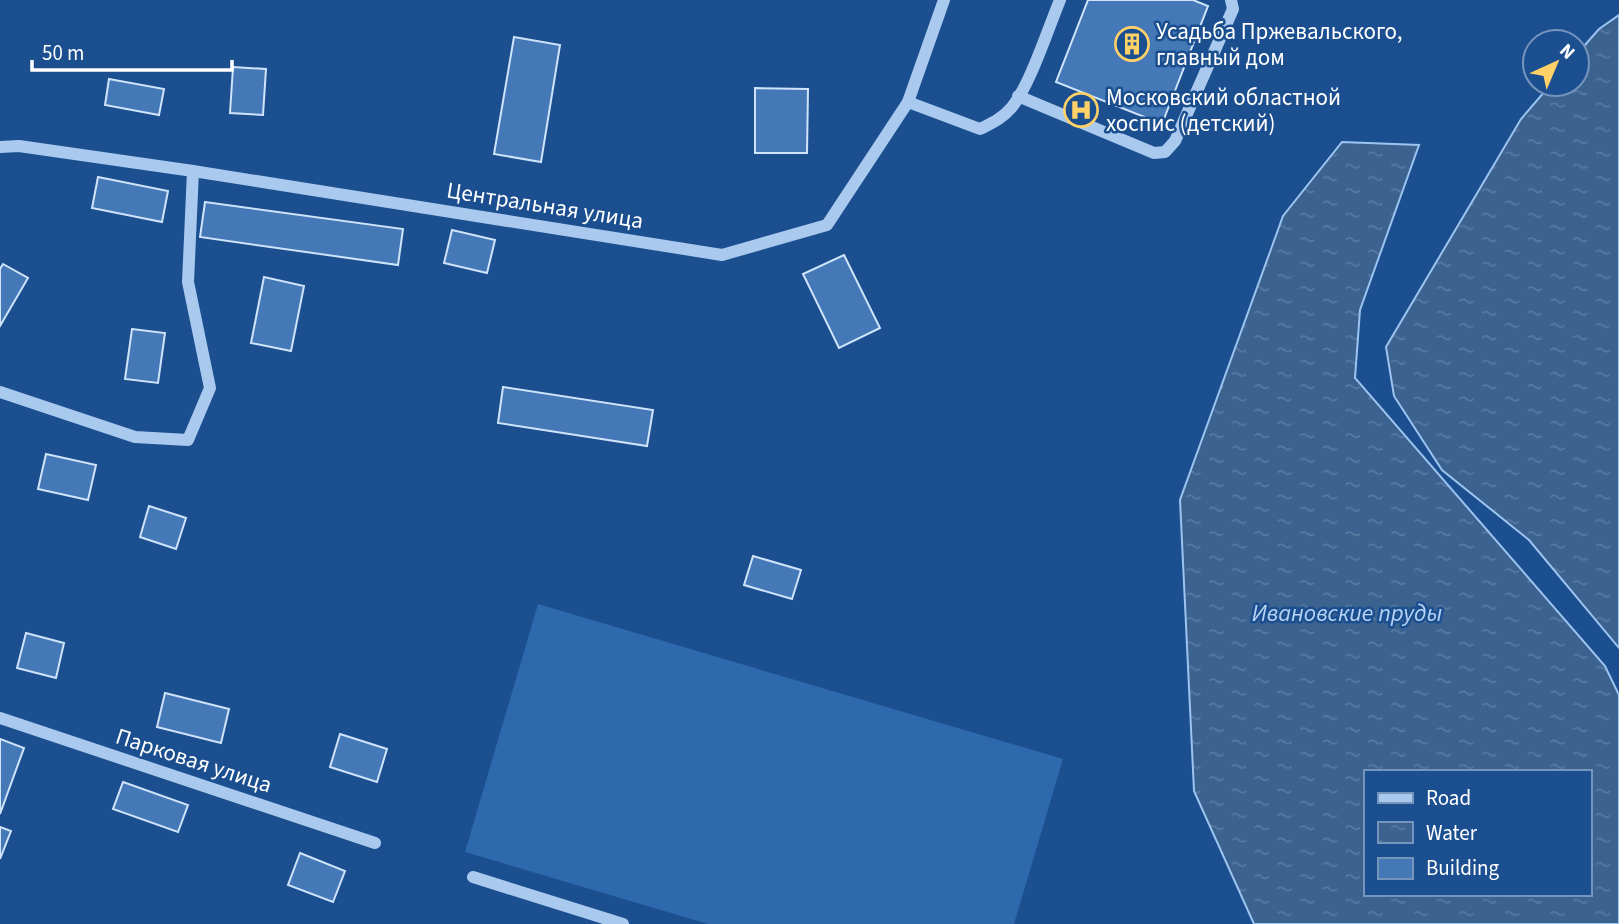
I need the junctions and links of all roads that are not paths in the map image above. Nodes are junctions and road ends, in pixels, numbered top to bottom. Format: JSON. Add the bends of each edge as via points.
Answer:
{"nodes":[{"id":1,"x":944,"y":0,"type":"edge"},
{"id":2,"x":1060,"y":0,"type":"edge"},
{"id":3,"x":1231,"y":0,"type":"edge"},
{"id":4,"x":1018,"y":96,"type":"junction"},
{"id":5,"x":908,"y":102,"type":"junction"},
{"id":6,"x":0,"y":147,"type":"edge"},
{"id":7,"x":193,"y":171,"type":"junction"},
{"id":8,"x":0,"y":392,"type":"edge"},
{"id":9,"x":0,"y":718,"type":"edge"},
{"id":10,"x":375,"y":843,"type":"dead end"},
{"id":11,"x":473,"y":877,"type":"dead end"},
{"id":12,"x":623,"y":924,"type":"edge"}],
"edges":[{"from":1,"to":5,"type":"street","name":"Центральная улица"},
{"from":2,"to":4,"type":"street"},
{"from":3,"to":4,"type":"street","via":[[1233,9],[1219,44],[1175,141],[1165,152],[1154,153]]},
{"from":4,"to":5,"type":"street","via":[[999,120],[980,129]]},
{"from":5,"to":7,"type":"street","name":"Центральная улица","via":[[827,225],[722,255]]},
{"from":6,"to":7,"type":"street","name":"Центральная улица"},
{"from":7,"to":8,"type":"street","via":[[188,282],[210,388],[188,440],[135,438]]},
{"from":9,"to":10,"type":"street","name":"Парковая улица"},
{"from":11,"to":12,"type":"street"}]}
